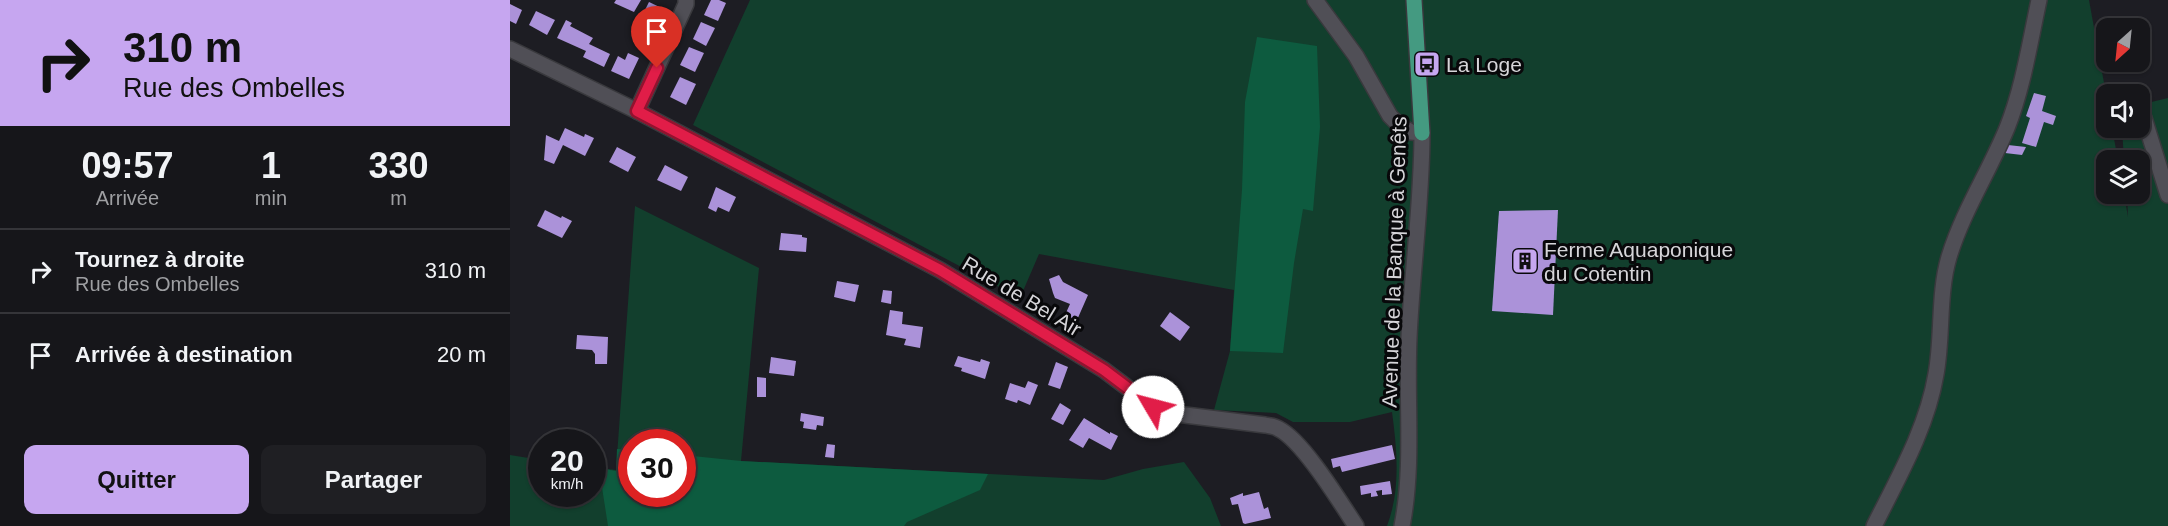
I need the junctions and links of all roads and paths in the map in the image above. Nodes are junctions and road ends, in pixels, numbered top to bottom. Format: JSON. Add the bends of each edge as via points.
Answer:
{"nodes":[{"id":1,"x":1315,"y":0,"type":"edge"},
{"id":2,"x":1414,"y":0,"type":"edge"},
{"id":3,"x":2039,"y":0,"type":"edge"},
{"id":4,"x":684,"y":2,"type":"edge"},
{"id":5,"x":510,"y":49,"type":"edge"},
{"id":6,"x":637,"y":111,"type":"junction"},
{"id":7,"x":1422,"y":133,"type":"junction"},
{"id":8,"x":2150,"y":137,"type":"edge"},
{"id":9,"x":2168,"y":195,"type":"edge"},
{"id":10,"x":1356,"y":526,"type":"edge"},
{"id":11,"x":1402,"y":526,"type":"edge"},
{"id":12,"x":1874,"y":526,"type":"edge"}],
"edges":[{"from":1,"to":7,"type":"street","via":[[1356,56],[1390,116],[1411,132]]},
{"from":2,"to":7,"type":"main road","name":"Avenue de la Banque à Genêts"},
{"from":3,"to":12,"type":"street","via":[[2013,114],[1972,198],[1949,258],[1940,348],[1930,399]]},
{"from":4,"to":6,"type":"street"},
{"from":5,"to":6,"type":"street","name":"Rue de Bel Air"},
{"from":6,"to":10,"type":"street","name":"Rue de Bel Air","via":[[940,270],[1104,370],[1153,407],[1169,413],[1278,428],[1318,471]]},
{"from":7,"to":11,"type":"street","name":"Avenue de la Banque à Genêts","via":[[1409,338],[1408,476]]},
{"from":8,"to":9,"type":"street"}]}
